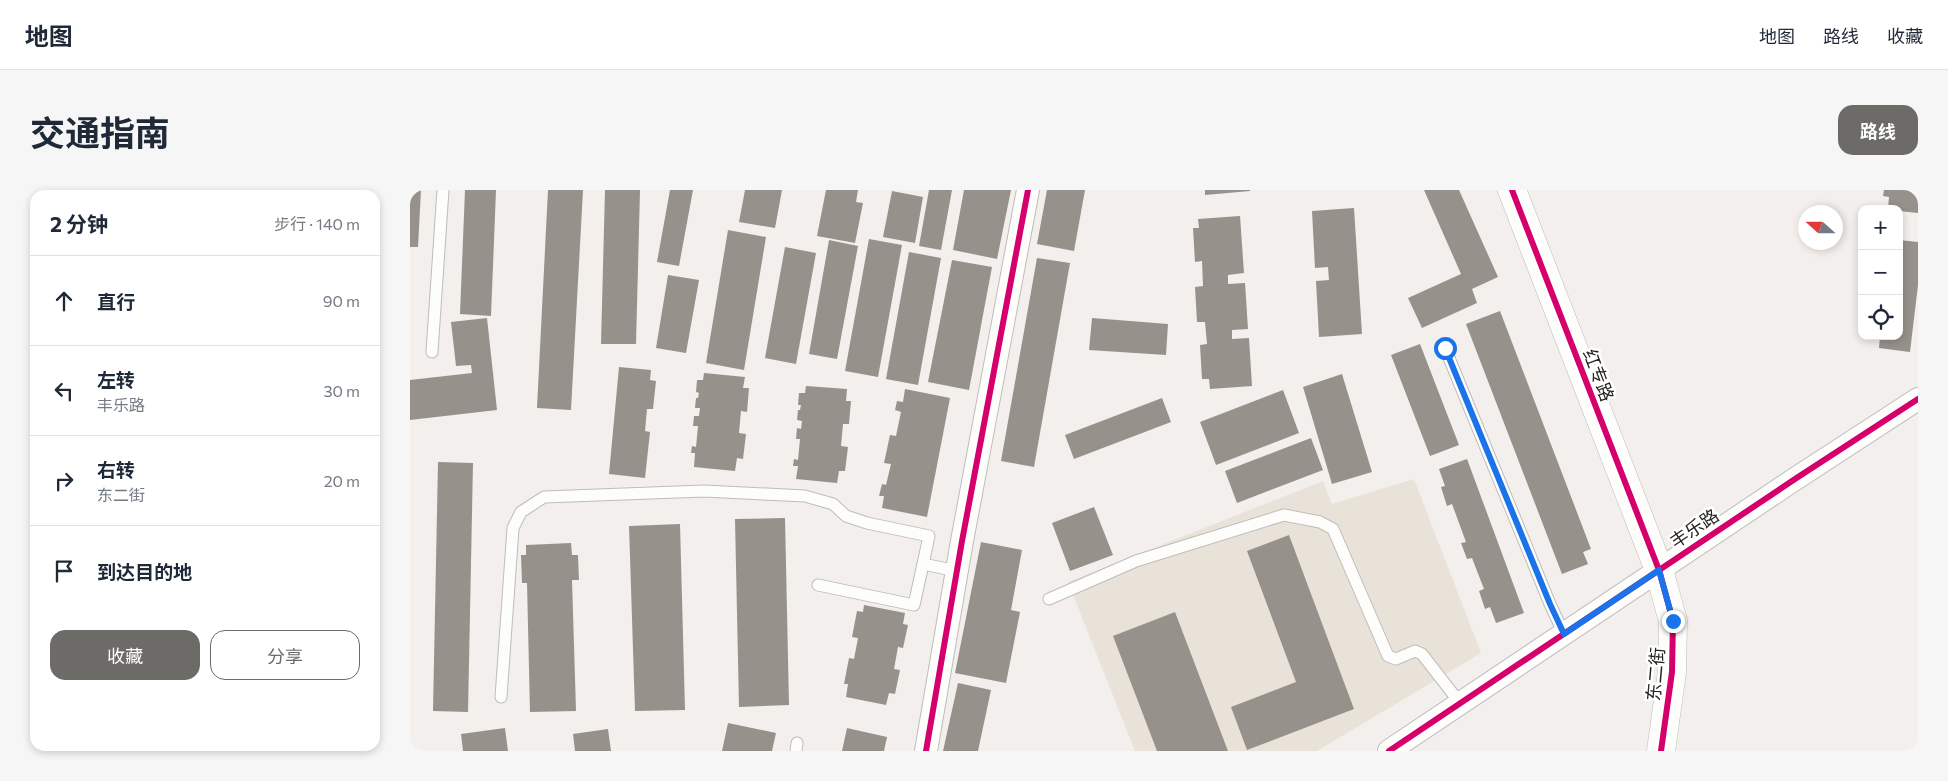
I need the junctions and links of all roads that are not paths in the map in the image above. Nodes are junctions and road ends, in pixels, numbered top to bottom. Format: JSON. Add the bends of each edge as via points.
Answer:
{"nodes":[{"id":1,"x":443,"y":190,"type":"edge"},
{"id":2,"x":1028,"y":190,"type":"edge"},
{"id":3,"x":1512,"y":190,"type":"edge"},
{"id":4,"x":1445,"y":348,"type":"dead end"},
{"id":5,"x":432,"y":352,"type":"dead end"},
{"id":6,"x":1918,"y":399,"type":"edge"},
{"id":7,"x":923,"y":564,"type":"junction"},
{"id":8,"x":1659,"y":570,"type":"junction"},
{"id":9,"x":957,"y":571,"type":"junction"},
{"id":10,"x":818,"y":585,"type":"dead end"},
{"id":11,"x":1048,"y":599,"type":"dead end"},
{"id":12,"x":1564,"y":634,"type":"junction"},
{"id":13,"x":501,"y":697,"type":"dead end"},
{"id":14,"x":1460,"y":703,"type":"junction"},
{"id":15,"x":926,"y":751,"type":"edge"},
{"id":16,"x":1389,"y":751,"type":"edge"},
{"id":17,"x":1661,"y":751,"type":"edge"}],
"edges":[{"from":1,"to":5,"type":"lane"},
{"from":2,"to":9,"type":"street"},
{"from":3,"to":8,"type":"street","name":"红专路"},
{"from":4,"to":12,"type":"lane"},
{"from":6,"to":8,"type":"street","name":"丰乐路"},
{"from":7,"to":9,"type":"lane"},
{"from":7,"to":10,"type":"lane","via":[[914,605]]},
{"from":7,"to":13,"type":"lane","via":[[929,536],[867,523],[846,516],[833,504],[805,496],[704,491],[544,497],[521,512],[513,528]]},
{"from":8,"to":12,"type":"street","name":"丰乐路"},
{"from":8,"to":17,"type":"street","name":"东二街","via":[[1673,621],[1672,672]]},
{"from":9,"to":15,"type":"street"},
{"from":11,"to":14,"type":"lane","via":[[1136,561],[1284,515],[1320,522],[1333,529],[1388,656],[1396,660],[1415,650],[1422,654]]},
{"from":12,"to":14,"type":"street","name":"丰乐路"},
{"from":14,"to":16,"type":"street","name":"丰乐路"}]}
